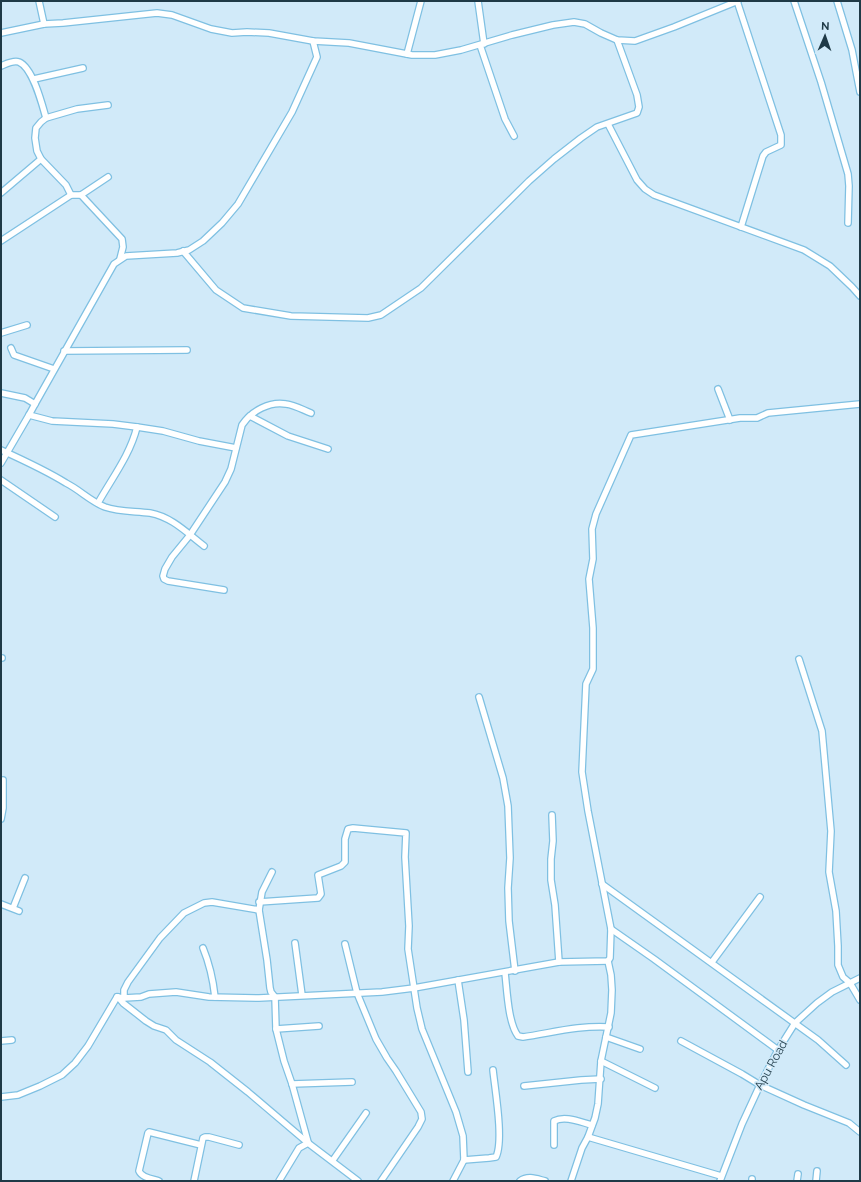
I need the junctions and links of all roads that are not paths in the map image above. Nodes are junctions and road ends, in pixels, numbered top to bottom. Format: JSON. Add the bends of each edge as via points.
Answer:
{"nodes":[{"id":1,"x":39,"y":1,"type":"edge"},
{"id":2,"x":421,"y":1,"type":"edge"},
{"id":3,"x":478,"y":1,"type":"edge"},
{"id":4,"x":737,"y":1,"type":"edge"},
{"id":5,"x":794,"y":1,"type":"edge"},
{"id":6,"x":837,"y":1,"type":"edge"},
{"id":7,"x":44,"y":24,"type":"junction"},
{"id":8,"x":1,"y":33,"type":"edge"},
{"id":9,"x":617,"y":40,"type":"junction"},
{"id":10,"x":313,"y":41,"type":"junction"},
{"id":11,"x":482,"y":44,"type":"junction"},
{"id":12,"x":407,"y":54,"type":"junction"},
{"id":13,"x":1,"y":66,"type":"edge"},
{"id":14,"x":83,"y":68,"type":"dead end"},
{"id":15,"x":34,"y":79,"type":"junction"},
{"id":16,"x":860,"y":92,"type":"edge"},
{"id":17,"x":108,"y":105,"type":"dead end"},
{"id":18,"x":46,"y":118,"type":"junction"},
{"id":19,"x":608,"y":124,"type":"junction"},
{"id":20,"x":514,"y":136,"type":"dead end"},
{"id":21,"x":41,"y":159,"type":"junction"},
{"id":22,"x":108,"y":177,"type":"dead end"},
{"id":23,"x":1,"y":193,"type":"edge"},
{"id":24,"x":81,"y":194,"type":"junction"},
{"id":25,"x":71,"y":195,"type":"junction"},
{"id":26,"x":848,"y":223,"type":"dead end"},
{"id":27,"x":741,"y":227,"type":"junction"},
{"id":28,"x":1,"y":241,"type":"edge"},
{"id":29,"x":183,"y":251,"type":"junction"},
{"id":30,"x":120,"y":259,"type":"junction"},
{"id":31,"x":860,"y":296,"type":"edge"},
{"id":32,"x":27,"y":325,"type":"dead end"},
{"id":33,"x":1,"y":332,"type":"edge"},
{"id":34,"x":11,"y":348,"type":"dead end"},
{"id":35,"x":187,"y":350,"type":"dead end"},
{"id":36,"x":64,"y":351,"type":"junction"},
{"id":37,"x":54,"y":369,"type":"junction"},
{"id":38,"x":718,"y":389,"type":"dead end"},
{"id":39,"x":1,"y":393,"type":"edge"},
{"id":40,"x":35,"y":404,"type":"junction"},
{"id":41,"x":860,"y":404,"type":"edge"},
{"id":42,"x":311,"y":412,"type":"dead end"},
{"id":43,"x":29,"y":415,"type":"junction"},
{"id":44,"x":250,"y":416,"type":"junction"},
{"id":45,"x":730,"y":420,"type":"junction"},
{"id":46,"x":137,"y":427,"type":"junction"},
{"id":47,"x":236,"y":448,"type":"junction"},
{"id":48,"x":328,"y":449,"type":"dead end"},
{"id":49,"x":1,"y":450,"type":"edge"},
{"id":50,"x":7,"y":453,"type":"junction"},
{"id":51,"x":1,"y":463,"type":"edge"},
{"id":52,"x":1,"y":480,"type":"edge"},
{"id":53,"x":98,"y":503,"type":"junction"},
{"id":54,"x":55,"y":517,"type":"dead end"},
{"id":55,"x":190,"y":535,"type":"junction"},
{"id":56,"x":204,"y":546,"type":"dead end"},
{"id":57,"x":224,"y":590,"type":"dead end"},
{"id":58,"x":799,"y":659,"type":"dead end"},
{"id":59,"x":479,"y":697,"type":"dead end"},
{"id":60,"x":3,"y":780,"type":"dead end"},
{"id":61,"x":552,"y":816,"type":"dead end"},
{"id":62,"x":1,"y":819,"type":"edge"},
{"id":63,"x":272,"y":872,"type":"dead end"},
{"id":64,"x":26,"y":878,"type":"dead end"},
{"id":65,"x":602,"y":884,"type":"junction"},
{"id":66,"x":760,"y":898,"type":"dead end"},
{"id":67,"x":259,"y":902,"type":"junction"},
{"id":68,"x":1,"y":904,"type":"edge"},
{"id":69,"x":13,"y":908,"type":"junction"},
{"id":70,"x":258,"y":910,"type":"junction"},
{"id":71,"x":19,"y":911,"type":"dead end"},
{"id":72,"x":611,"y":929,"type":"junction"},
{"id":73,"x":294,"y":943,"type":"dead end"},
{"id":74,"x":345,"y":944,"type":"dead end"},
{"id":75,"x":203,"y":948,"type":"dead end"},
{"id":76,"x":608,"y":961,"type":"junction"},
{"id":77,"x":559,"y":962,"type":"junction"},
{"id":78,"x":712,"y":962,"type":"junction"},
{"id":79,"x":515,"y":971,"type":"junction"},
{"id":80,"x":505,"y":973,"type":"junction"},
{"id":81,"x":860,"y":978,"type":"edge"},
{"id":82,"x":458,"y":980,"type":"junction"},
{"id":83,"x":850,"y":983,"type":"junction"},
{"id":84,"x":414,"y":988,"type":"junction"},
{"id":85,"x":357,"y":993,"type":"junction"},
{"id":86,"x":302,"y":995,"type":"junction"},
{"id":87,"x":117,"y":997,"type":"junction"},
{"id":88,"x":215,"y":997,"type":"junction"},
{"id":89,"x":275,"y":997,"type":"junction"},
{"id":90,"x":124,"y":998,"type":"junction"},
{"id":91,"x":860,"y":1000,"type":"edge"},
{"id":92,"x":795,"y":1023,"type":"junction"},
{"id":93,"x":319,"y":1026,"type":"dead end"},
{"id":94,"x":609,"y":1028,"type":"junction"},
{"id":95,"x":276,"y":1029,"type":"junction"},
{"id":96,"x":606,"y":1037,"type":"junction"},
{"id":97,"x":12,"y":1040,"type":"dead end"},
{"id":98,"x":1,"y":1041,"type":"edge"},
{"id":99,"x":681,"y":1041,"type":"dead end"},
{"id":100,"x":640,"y":1049,"type":"dead end"},
{"id":101,"x":778,"y":1050,"type":"junction"},
{"id":102,"x":601,"y":1061,"type":"junction"},
{"id":103,"x":846,"y":1065,"type":"dead end"},
{"id":104,"x":493,"y":1070,"type":"dead end"},
{"id":105,"x":468,"y":1072,"type":"dead end"},
{"id":106,"x":601,"y":1079,"type":"junction"},
{"id":107,"x":352,"y":1082,"type":"dead end"},
{"id":108,"x":292,"y":1084,"type":"junction"},
{"id":109,"x":760,"y":1085,"type":"junction"},
{"id":110,"x":524,"y":1086,"type":"dead end"},
{"id":111,"x":655,"y":1088,"type":"dead end"},
{"id":112,"x":1,"y":1097,"type":"edge"},
{"id":113,"x":366,"y":1113,"type":"dead end"},
{"id":114,"x":592,"y":1125,"type":"junction"},
{"id":115,"x":860,"y":1132,"type":"edge"},
{"id":116,"x":588,"y":1137,"type":"junction"},
{"id":117,"x":308,"y":1142,"type":"junction"},
{"id":118,"x":201,"y":1145,"type":"junction"},
{"id":119,"x":239,"y":1145,"type":"dead end"},
{"id":120,"x":554,"y":1145,"type":"dead end"},
{"id":121,"x":333,"y":1160,"type":"junction"},
{"id":122,"x":464,"y":1160,"type":"junction"},
{"id":123,"x":817,"y":1171,"type":"dead end"},
{"id":124,"x":798,"y":1174,"type":"dead end"},
{"id":125,"x":350,"y":1178,"type":"edge"},
{"id":126,"x":720,"y":1178,"type":"edge"},
{"id":127,"x":159,"y":1181,"type":"edge"},
{"id":128,"x":194,"y":1181,"type":"edge"},
{"id":129,"x":279,"y":1181,"type":"edge"},
{"id":130,"x":358,"y":1181,"type":"edge"},
{"id":131,"x":381,"y":1181,"type":"edge"},
{"id":132,"x":453,"y":1181,"type":"edge"},
{"id":133,"x":520,"y":1181,"type":"edge"},
{"id":134,"x":545,"y":1181,"type":"edge"},
{"id":135,"x":571,"y":1181,"type":"edge"},
{"id":136,"x":797,"y":1181,"type":"edge"},
{"id":137,"x":816,"y":1181,"type":"edge"}],
"edges":[{"from":1,"to":7,"type":"street"},
{"from":2,"to":12,"type":"street"},
{"from":3,"to":11,"type":"street"},
{"from":4,"to":9,"type":"street","via":[[635,41]]},
{"from":4,"to":27,"type":"street","via":[[781,135],[781,145],[763,156]]},
{"from":5,"to":26,"type":"street","via":[[848,174]]},
{"from":6,"to":16,"type":"street","via":[[852,50]]},
{"from":7,"to":8,"type":"street"},
{"from":7,"to":10,"type":"street","via":[[158,14],[172,15],[211,29],[232,33],[269,33]]},
{"from":9,"to":11,"type":"street","via":[[585,24],[574,22]]},
{"from":9,"to":19,"type":"street","via":[[639,107],[637,113]]},
{"from":10,"to":12,"type":"street","via":[[349,43]]},
{"from":10,"to":29,"type":"street","via":[[316,57],[308,77],[292,112],[246,193],[222,223],[203,241]]},
{"from":11,"to":12,"type":"street","via":[[434,56]]},
{"from":11,"to":20,"type":"street","via":[[505,119]]},
{"from":13,"to":15,"type":"street","via":[[19,62]]},
{"from":14,"to":15,"type":"street"},
{"from":15,"to":18,"type":"street"},
{"from":17,"to":18,"type":"street","via":[[78,109]]},
{"from":18,"to":21,"type":"street","via":[[36,128],[37,151]]},
{"from":19,"to":27,"type":"street","via":[[637,180],[654,196]]},
{"from":19,"to":29,"type":"street","via":[[597,127],[554,159],[421,288],[381,315],[368,318],[291,316],[243,308],[216,290]]},
{"from":21,"to":23,"type":"street"},
{"from":21,"to":25,"type":"street","via":[[66,185]]},
{"from":22,"to":24,"type":"street"},
{"from":24,"to":25,"type":"street"},
{"from":24,"to":30,"type":"street","via":[[122,239]]},
{"from":25,"to":28,"type":"street"},
{"from":27,"to":31,"type":"street","via":[[804,250],[830,266]]},
{"from":29,"to":30,"type":"street","via":[[132,255]]},
{"from":30,"to":36,"type":"street","via":[[114,264]]},
{"from":32,"to":33,"type":"street"},
{"from":34,"to":37,"type":"street","via":[[14,355]]},
{"from":35,"to":36,"type":"street"},
{"from":36,"to":37,"type":"street"},
{"from":37,"to":40,"type":"street"},
{"from":38,"to":45,"type":"street"},
{"from":39,"to":40,"type":"street","via":[[25,398]]},
{"from":40,"to":43,"type":"street"},
{"from":41,"to":45,"type":"street","via":[[768,412],[757,418]]},
{"from":42,"to":44,"type":"street","via":[[285,403],[267,406]]},
{"from":43,"to":46,"type":"street","via":[[52,421]]},
{"from":43,"to":50,"type":"street"},
{"from":44,"to":47,"type":"street","via":[[242,425]]},
{"from":44,"to":48,"type":"street","via":[[288,436]]},
{"from":45,"to":65,"type":"street","via":[[631,435],[596,514],[592,529],[593,559],[589,579],[593,669],[586,684],[582,772]]},
{"from":46,"to":47,"type":"street"},
{"from":46,"to":53,"type":"street","via":[[130,450]]},
{"from":47,"to":55,"type":"street","via":[[226,482]]},
{"from":49,"to":50,"type":"street"},
{"from":50,"to":51,"type":"street"},
{"from":50,"to":53,"type":"street","via":[[58,478]]},
{"from":52,"to":54,"type":"street"},
{"from":53,"to":55,"type":"street","via":[[169,519]]},
{"from":55,"to":56,"type":"street"},
{"from":55,"to":57,"type":"street","via":[[172,556],[165,569],[164,579]]},
{"from":58,"to":83,"type":"street","via":[[822,731],[831,831],[829,872],[836,911],[838,965],[843,977]]},
{"from":59,"to":79,"type":"street","via":[[503,778],[508,806],[509,921]]},
{"from":60,"to":62,"type":"street"},
{"from":61,"to":77,"type":"street","via":[[551,880]]},
{"from":63,"to":67,"type":"street"},
{"from":64,"to":69,"type":"street"},
{"from":65,"to":72,"type":"street"},
{"from":65,"to":78,"type":"street"},
{"from":66,"to":78,"type":"street"},
{"from":67,"to":70,"type":"street"},
{"from":67,"to":84,"type":"street","via":[[318,898],[321,894],[318,875],[345,862],[345,839],[348,829],[406,833],[404,856],[408,949]]},
{"from":68,"to":69,"type":"street"},
{"from":69,"to":71,"type":"street"},
{"from":70,"to":89,"type":"street","via":[[270,988]]},
{"from":70,"to":90,"type":"street","via":[[212,902],[184,913],[160,938],[128,982]]},
{"from":72,"to":76,"type":"street"},
{"from":72,"to":101,"type":"street"},
{"from":73,"to":86,"type":"street"},
{"from":74,"to":85,"type":"street"},
{"from":75,"to":88,"type":"street","via":[[210,966]]},
{"from":76,"to":77,"type":"street"},
{"from":76,"to":94,"type":"street","via":[[612,990]]},
{"from":77,"to":79,"type":"street"},
{"from":78,"to":92,"type":"street"},
{"from":79,"to":80,"type":"street"},
{"from":80,"to":82,"type":"street"},
{"from":80,"to":94,"type":"street","via":[[511,1018],[518,1036],[596,1026]]},
{"from":81,"to":83,"type":"street","name":"Apu Road"},
{"from":82,"to":84,"type":"street"},
{"from":82,"to":105,"type":"street"},
{"from":83,"to":91,"type":"street"},
{"from":83,"to":92,"type":"street","name":"Apu Road","via":[[832,992]]},
{"from":84,"to":85,"type":"street"},
{"from":84,"to":122,"type":"street","via":[[422,1029],[456,1112]]},
{"from":85,"to":86,"type":"street"},
{"from":85,"to":131,"type":"street","via":[[376,1039],[421,1112],[422,1119]]},
{"from":86,"to":89,"type":"street"},
{"from":87,"to":90,"type":"street"},
{"from":87,"to":112,"type":"street","via":[[88,1046],[62,1075],[18,1095]]},
{"from":87,"to":117,"type":"street","via":[[146,1021],[166,1030],[176,1040],[215,1066]]},
{"from":88,"to":89,"type":"street"},
{"from":88,"to":90,"type":"street","via":[[176,992]]},
{"from":89,"to":95,"type":"street"},
{"from":92,"to":101,"type":"street","name":"Apu Road"},
{"from":92,"to":103,"type":"street"},
{"from":93,"to":95,"type":"street"},
{"from":94,"to":96,"type":"street"},
{"from":95,"to":108,"type":"street"},
{"from":96,"to":100,"type":"street"},
{"from":96,"to":102,"type":"street"},
{"from":97,"to":98,"type":"street"},
{"from":99,"to":109,"type":"street"},
{"from":101,"to":109,"type":"street","name":"Apu Road"},
{"from":102,"to":106,"type":"street"},
{"from":102,"to":111,"type":"street"},
{"from":104,"to":122,"type":"street","via":[[499,1136],[498,1153],[496,1157]]},
{"from":106,"to":110,"type":"street"},
{"from":106,"to":114,"type":"street"},
{"from":107,"to":108,"type":"street"},
{"from":108,"to":117,"type":"street"},
{"from":109,"to":115,"type":"street","via":[[849,1123]]},
{"from":109,"to":126,"type":"street","name":"Apu Road"},
{"from":113,"to":121,"type":"street"},
{"from":114,"to":116,"type":"street"},
{"from":114,"to":120,"type":"street","via":[[563,1118],[554,1121]]},
{"from":116,"to":126,"type":"street"},
{"from":116,"to":135,"type":"street"},
{"from":117,"to":121,"type":"street"},
{"from":117,"to":129,"type":"street","via":[[300,1148]]},
{"from":118,"to":119,"type":"street","via":[[205,1137]]},
{"from":118,"to":127,"type":"street","via":[[149,1132],[140,1174]]},
{"from":118,"to":128,"type":"street"},
{"from":121,"to":125,"type":"street"},
{"from":122,"to":132,"type":"street"},
{"from":123,"to":137,"type":"street"},
{"from":124,"to":136,"type":"street"},
{"from":125,"to":130,"type":"street"},
{"from":133,"to":134,"type":"street","via":[[524,1178]]}]}
